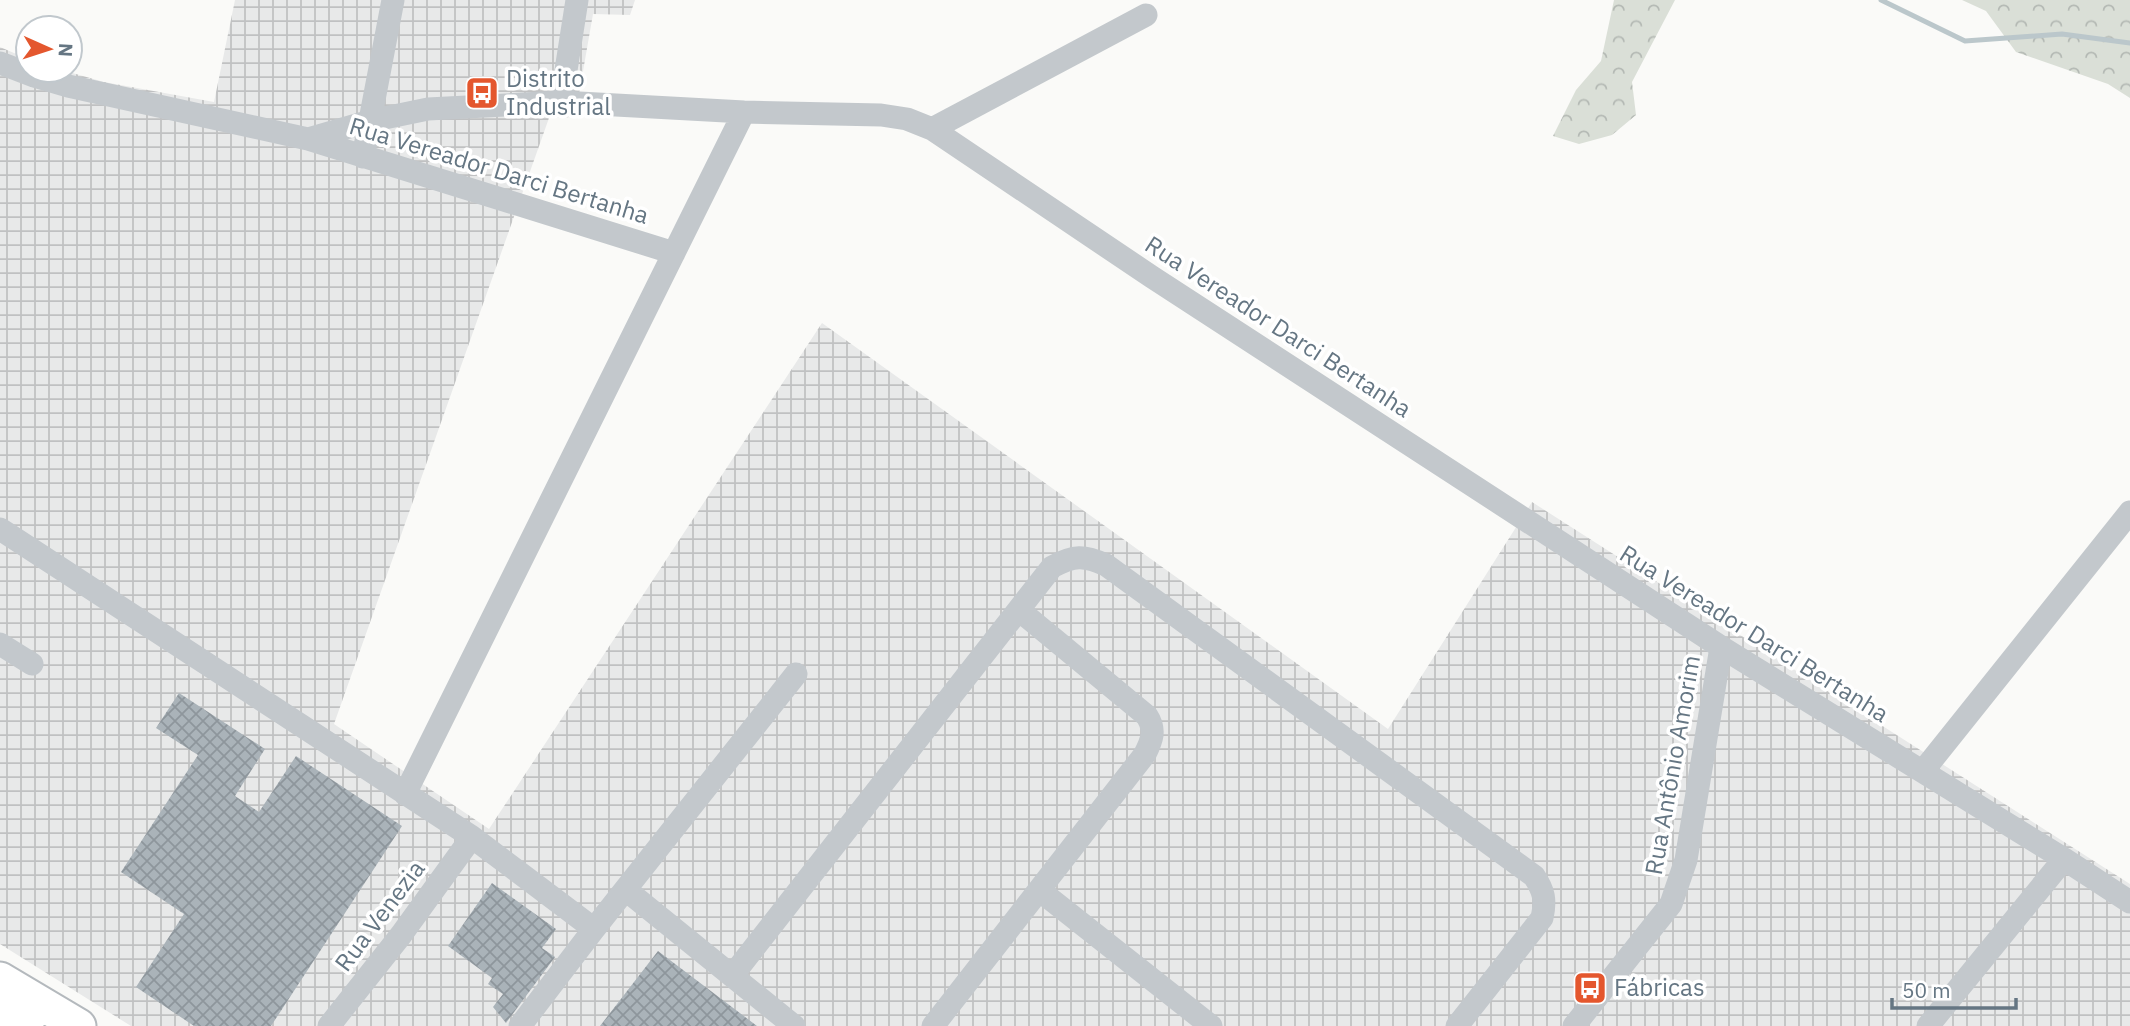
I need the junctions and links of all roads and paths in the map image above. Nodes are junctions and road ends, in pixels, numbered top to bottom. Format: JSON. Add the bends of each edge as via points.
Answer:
{"nodes":[{"id":1,"x":393,"y":0,"type":"edge"},
{"id":2,"x":578,"y":0,"type":"edge"},
{"id":3,"x":1146,"y":15,"type":"dead end"},
{"id":4,"x":0,"y":63,"type":"edge"},
{"id":5,"x":561,"y":102,"type":"junction"},
{"id":6,"x":744,"y":112,"type":"junction"},
{"id":7,"x":370,"y":121,"type":"junction"},
{"id":8,"x":932,"y":130,"type":"junction"},
{"id":9,"x":308,"y":139,"type":"junction"},
{"id":10,"x":363,"y":157,"type":"junction"},
{"id":11,"x":674,"y":253,"type":"junction"},
{"id":12,"x":2130,"y":512,"type":"edge"},
{"id":13,"x":0,"y":529,"type":"edge"},
{"id":14,"x":1019,"y":610,"type":"junction"},
{"id":15,"x":0,"y":644,"type":"edge"},
{"id":16,"x":1721,"y":647,"type":"junction"},
{"id":17,"x":32,"y":664,"type":"dead end"},
{"id":18,"x":796,"y":674,"type":"dead end"},
{"id":19,"x":1923,"y":771,"type":"junction"},
{"id":20,"x":405,"y":794,"type":"junction"},
{"id":21,"x":472,"y":837,"type":"junction"},
{"id":22,"x":2064,"y":859,"type":"junction"},
{"id":23,"x":626,"y":890,"type":"junction"},
{"id":24,"x":1039,"y":890,"type":"junction"},
{"id":25,"x":2130,"y":902,"type":"edge"},
{"id":26,"x":594,"y":929,"type":"junction"},
{"id":27,"x":732,"y":976,"type":"junction"},
{"id":28,"x":0,"y":979,"type":"edge"},
{"id":29,"x":0,"y":1010,"type":"edge"},
{"id":30,"x":1196,"y":1021,"type":"edge"},
{"id":31,"x":27,"y":1026,"type":"edge"},
{"id":32,"x":79,"y":1026,"type":"edge"},
{"id":33,"x":329,"y":1026,"type":"edge"},
{"id":34,"x":520,"y":1026,"type":"edge"},
{"id":35,"x":794,"y":1026,"type":"edge"},
{"id":36,"x":933,"y":1026,"type":"edge"},
{"id":37,"x":1457,"y":1026,"type":"edge"},
{"id":38,"x":1574,"y":1026,"type":"edge"},
{"id":39,"x":1928,"y":1026,"type":"edge"}],
"edges":[{"from":1,"to":7,"type":"street"},
{"from":2,"to":5,"type":"street"},
{"from":3,"to":8,"type":"street"},
{"from":4,"to":9,"type":"street","name":"Rua Vereador Darci Bertanha","via":[[68,86]]},
{"from":5,"to":6,"type":"street","name":"Rua Vereador Darci Bertanha"},
{"from":5,"to":7,"type":"street","name":"Rua Vereador Darci Bertanha","via":[[428,109]]},
{"from":6,"to":8,"type":"street","name":"Rua Vereador Darci Bertanha","via":[[881,115]]},
{"from":6,"to":11,"type":"street"},
{"from":7,"to":9,"type":"street","name":"Rua Vereador Darci Bertanha"},
{"from":7,"to":10,"type":"street"},
{"from":8,"to":16,"type":"street","name":"Rua Vereador Darci Bertanha"},
{"from":9,"to":10,"type":"street","name":"Rua Vereador Darci Bertanha"},
{"from":10,"to":11,"type":"street","name":"Rua Vereador Darci Bertanha"},
{"from":11,"to":20,"type":"street"},
{"from":12,"to":19,"type":"street"},
{"from":13,"to":20,"type":"street"},
{"from":14,"to":24,"type":"street","via":[[1147,716],[1153,732],[1145,754]]},
{"from":14,"to":27,"type":"street"},
{"from":14,"to":37,"type":"street","via":[[1052,566],[1070,557],[1107,565],[1534,876],[1546,902],[1542,918]]},
{"from":15,"to":17,"type":"street"},
{"from":16,"to":19,"type":"street","name":"Rua Vereador Darci Bertanha"},
{"from":16,"to":38,"type":"street","name":"Rua Antônio Amorim","via":[[1681,879],[1671,904]]},
{"from":18,"to":23,"type":"street"},
{"from":19,"to":22,"type":"street","name":"Rua Vereador Darci Bertanha"},
{"from":20,"to":21,"type":"street"},
{"from":21,"to":26,"type":"street"},
{"from":21,"to":33,"type":"street","name":"Rua Venezia"},
{"from":22,"to":25,"type":"street","name":"Rua Vereador Darci Bertanha"},
{"from":22,"to":39,"type":"street"},
{"from":23,"to":26,"type":"street"},
{"from":23,"to":27,"type":"street"},
{"from":24,"to":30,"type":"street"},
{"from":24,"to":36,"type":"street"},
{"from":26,"to":34,"type":"street"},
{"from":27,"to":35,"type":"street"},
{"from":28,"to":32,"type":"highway"},
{"from":29,"to":31,"type":"highway"}]}
